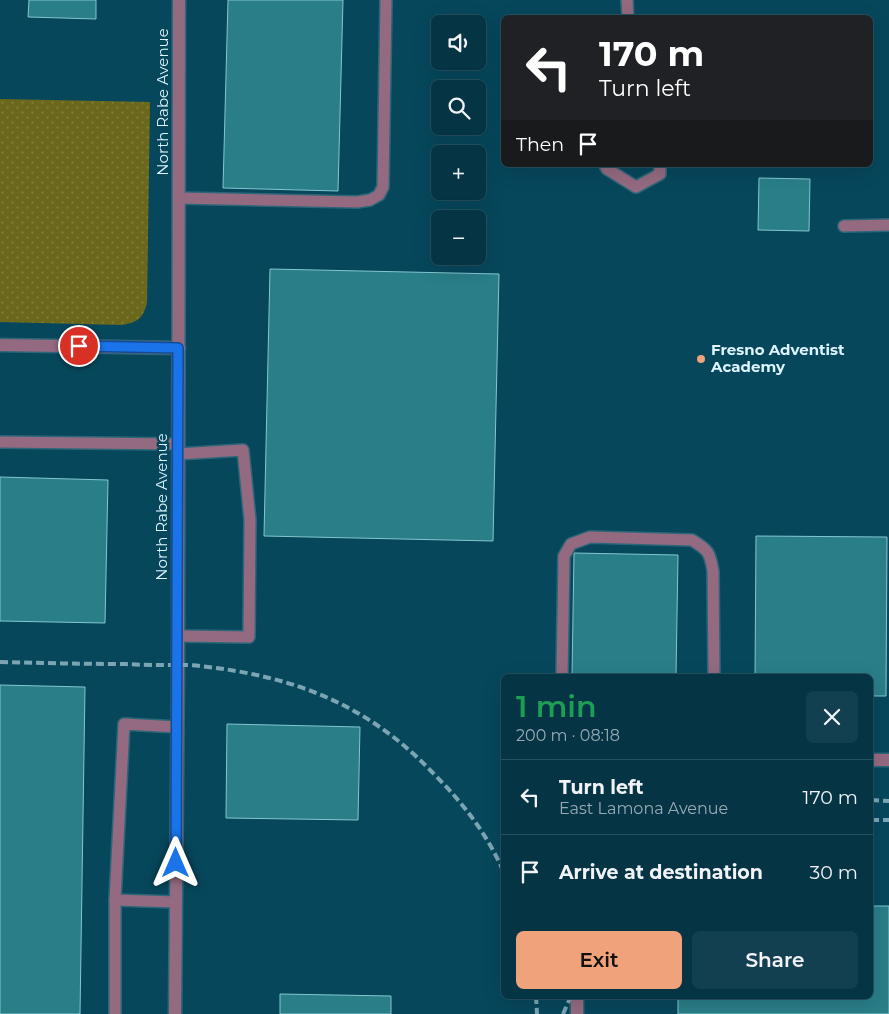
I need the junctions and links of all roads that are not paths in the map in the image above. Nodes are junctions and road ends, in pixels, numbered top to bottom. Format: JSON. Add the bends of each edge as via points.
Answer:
{"nodes":[{"id":1,"x":179,"y":0,"type":"edge"},
{"id":2,"x":386,"y":0,"type":"edge"},
{"id":3,"x":627,"y":0,"type":"edge"},
{"id":4,"x":628,"y":15,"type":"edge"},
{"id":5,"x":606,"y":167,"type":"edge"},
{"id":6,"x":660,"y":167,"type":"edge"},
{"id":7,"x":179,"y":198,"type":"junction"},
{"id":8,"x":889,"y":225,"type":"edge"},
{"id":9,"x":844,"y":226,"type":"dead end"},
{"id":10,"x":0,"y":345,"type":"edge"},
{"id":11,"x":178,"y":348,"type":"junction"},
{"id":12,"x":0,"y":442,"type":"edge"},
{"id":13,"x":178,"y":449,"type":"junction"},
{"id":14,"x":178,"y":636,"type":"junction"},
{"id":15,"x":562,"y":674,"type":"edge"},
{"id":16,"x":714,"y":674,"type":"edge"},
{"id":17,"x":177,"y":727,"type":"junction"},
{"id":18,"x":873,"y":760,"type":"edge"},
{"id":19,"x":889,"y":760,"type":"edge"},
{"id":20,"x":115,"y":900,"type":"junction"},
{"id":21,"x":176,"y":902,"type":"junction"},
{"id":22,"x":577,"y":999,"type":"edge"},
{"id":23,"x":116,"y":1014,"type":"edge"},
{"id":24,"x":175,"y":1014,"type":"edge"},
{"id":25,"x":577,"y":1014,"type":"edge"}],
"edges":[{"from":1,"to":7,"type":"street","name":"North Rabe Avenue"},
{"from":2,"to":7,"type":"lane","via":[[383,187],[379,195],[358,202]]},
{"from":3,"to":4,"type":"lane"},
{"from":5,"to":6,"type":"lane","via":[[636,187],[660,174]]},
{"from":7,"to":11,"type":"street","name":"North Rabe Avenue"},
{"from":8,"to":9,"type":"lane"},
{"from":10,"to":11,"type":"street"},
{"from":11,"to":13,"type":"street","name":"North Rabe Avenue"},
{"from":12,"to":13,"type":"lane"},
{"from":13,"to":14,"type":"street","name":"North Rabe Avenue"},
{"from":13,"to":14,"type":"lane","via":[[244,450],[250,520],[249,637]]},
{"from":14,"to":17,"type":"street","name":"North Rabe Avenue"},
{"from":15,"to":16,"type":"lane","via":[[564,556],[571,544],[590,537],[692,540],[704,548],[714,571]]},
{"from":17,"to":20,"type":"lane","via":[[124,724]]},
{"from":17,"to":21,"type":"street","name":"North Rabe Avenue"},
{"from":18,"to":19,"type":"street"},
{"from":20,"to":21,"type":"lane"},
{"from":20,"to":23,"type":"lane"},
{"from":21,"to":24,"type":"street","name":"North Rabe Avenue"},
{"from":22,"to":25,"type":"street"}]}
